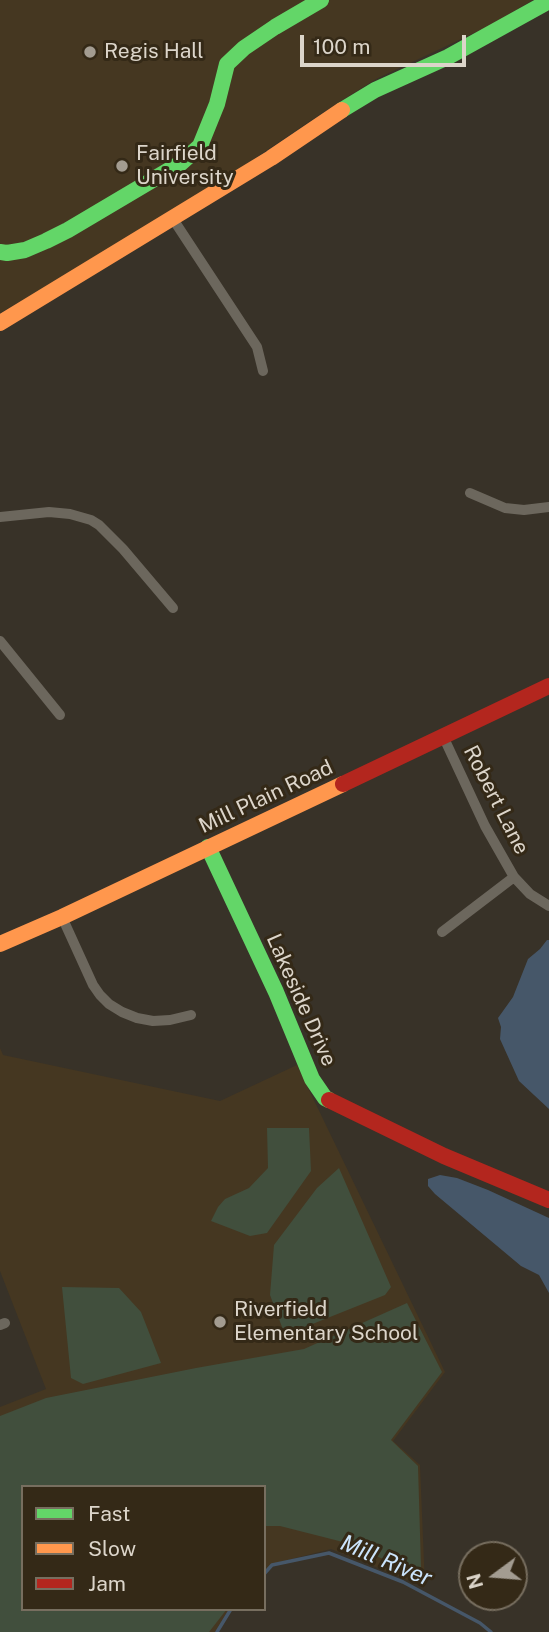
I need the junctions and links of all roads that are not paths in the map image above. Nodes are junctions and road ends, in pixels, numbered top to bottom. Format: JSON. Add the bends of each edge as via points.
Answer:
{"nodes":[{"id":1,"x":321,"y":0,"type":"edge"},
{"id":2,"x":549,"y":1,"type":"edge"},
{"id":3,"x":173,"y":219,"type":"junction"},
{"id":4,"x":0,"y":252,"type":"edge"},
{"id":5,"x":0,"y":323,"type":"edge"},
{"id":6,"x":262,"y":371,"type":"dead end"},
{"id":7,"x":470,"y":492,"type":"dead end"},
{"id":8,"x":549,"y":507,"type":"edge"},
{"id":9,"x":0,"y":517,"type":"edge"},
{"id":10,"x":173,"y":608,"type":"dead end"},
{"id":11,"x":0,"y":641,"type":"edge"},
{"id":12,"x":549,"y":686,"type":"edge"},
{"id":13,"x":60,"y":715,"type":"dead end"},
{"id":14,"x":443,"y":736,"type":"junction"},
{"id":15,"x":208,"y":847,"type":"junction"},
{"id":16,"x":514,"y":877,"type":"junction"},
{"id":17,"x":549,"y":906,"type":"edge"},
{"id":18,"x":62,"y":917,"type":"junction"},
{"id":19,"x":442,"y":932,"type":"dead end"},
{"id":20,"x":0,"y":944,"type":"edge"},
{"id":21,"x":191,"y":1015,"type":"dead end"},
{"id":22,"x":549,"y":1200,"type":"edge"}],
"edges":[{"from":1,"to":4,"type":"main road","via":[[244,48],[227,64],[200,146],[181,163],[57,235],[25,250]]},
{"from":2,"to":3,"type":"main road","via":[[375,90]]},
{"from":3,"to":5,"type":"main road"},
{"from":3,"to":6,"type":"street","via":[[257,347]]},
{"from":7,"to":8,"type":"street","via":[[514,510]]},
{"from":9,"to":10,"type":"street","via":[[50,512],[91,520]]},
{"from":11,"to":13,"type":"street"},
{"from":12,"to":14,"type":"main road","name":"Mill Plain Road"},
{"from":14,"to":15,"type":"main road","name":"Mill Plain Road"},
{"from":14,"to":16,"type":"street","name":"Robert Lane"},
{"from":15,"to":18,"type":"main road","name":"Mill Plain Road"},
{"from":15,"to":22,"type":"main road","name":"Lakeside Drive","via":[[312,1079],[326,1098],[444,1156]]},
{"from":16,"to":17,"type":"street","name":"Robert Lane"},
{"from":16,"to":19,"type":"street"},
{"from":18,"to":20,"type":"main road","name":"Mill Plain Road"},
{"from":18,"to":21,"type":"street","via":[[93,985],[109,1003],[129,1015],[153,1021]]}]}
